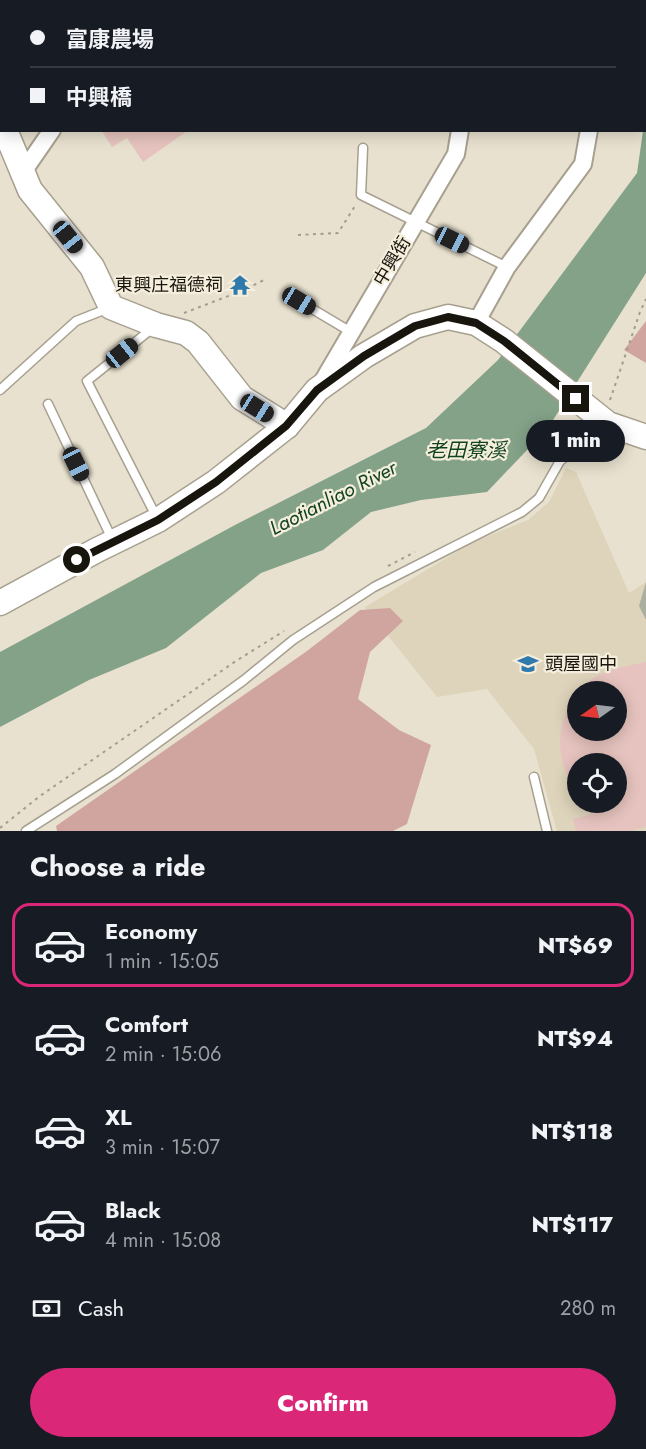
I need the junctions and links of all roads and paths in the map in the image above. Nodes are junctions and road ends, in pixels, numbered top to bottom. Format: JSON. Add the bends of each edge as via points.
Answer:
{"nodes":[{"id":1,"x":6,"y":132,"type":"edge"},
{"id":2,"x":51,"y":132,"type":"edge"},
{"id":3,"x":460,"y":132,"type":"edge"},
{"id":4,"x":589,"y":132,"type":"edge"},
{"id":5,"x":363,"y":148,"type":"dead end"},
{"id":6,"x":23,"y":172,"type":"junction"},
{"id":7,"x":361,"y":195,"type":"junction"},
{"id":8,"x":416,"y":222,"type":"junction"},
{"id":9,"x":298,"y":235,"type":"dead end"},
{"id":10,"x":507,"y":267,"type":"junction"},
{"id":11,"x":264,"y":280,"type":"dead end"},
{"id":12,"x":646,"y":299,"type":"edge"},
{"id":13,"x":299,"y":301,"type":"dead end"},
{"id":14,"x":111,"y":307,"type":"junction"},
{"id":15,"x":476,"y":323,"type":"junction"},
{"id":16,"x":156,"y":325,"type":"junction"},
{"id":17,"x":351,"y":332,"type":"junction"},
{"id":18,"x":0,"y":390,"type":"edge"},
{"id":19,"x":317,"y":390,"type":"junction"},
{"id":20,"x":48,"y":404,"type":"dead end"},
{"id":21,"x":602,"y":419,"type":"junction"},
{"id":22,"x":286,"y":426,"type":"junction"},
{"id":23,"x":646,"y":437,"type":"edge"},
{"id":24,"x":158,"y":520,"type":"junction"},
{"id":25,"x":114,"y":542,"type":"junction"},
{"id":26,"x":0,"y":603,"type":"edge"},
{"id":27,"x":534,"y":777,"type":"dead end"},
{"id":28,"x":26,"y":831,"type":"edge"},
{"id":29,"x":547,"y":831,"type":"edge"}],
"edges":[{"from":1,"to":6,"type":"main road"},
{"from":2,"to":6,"type":"street"},
{"from":3,"to":8,"type":"street","name":"中興街","via":[[456,154]]},
{"from":4,"to":10,"type":"street","via":[[583,164]]},
{"from":5,"to":7,"type":"lane"},
{"from":6,"to":14,"type":"main road","via":[[30,190],[92,267]]},
{"from":7,"to":8,"type":"lane"},
{"from":7,"to":9,"type":"path","via":[[338,233]]},
{"from":8,"to":10,"type":"lane"},
{"from":8,"to":17,"type":"street","name":"中興街"},
{"from":10,"to":15,"type":"street"},
{"from":11,"to":16,"type":"path"},
{"from":12,"to":21,"type":"path"},
{"from":13,"to":17,"type":"lane"},
{"from":14,"to":16,"type":"main road"},
{"from":14,"to":18,"type":"lane","via":[[76,321]]},
{"from":15,"to":19,"type":"main road","via":[[448,317],[415,326]]},
{"from":15,"to":21,"type":"main road"},
{"from":16,"to":22,"type":"main road","via":[[186,333],[198,342],[242,398]]},
{"from":16,"to":24,"type":"lane","via":[[87,381]]},
{"from":17,"to":19,"type":"street","name":"中興街"},
{"from":19,"to":22,"type":"main road"},
{"from":20,"to":25,"type":"lane"},
{"from":21,"to":23,"type":"main road"},
{"from":21,"to":28,"type":"lane","via":[[560,461],[539,498],[522,512],[374,586],[293,640],[115,774]]},
{"from":22,"to":24,"type":"main road","via":[[216,482]]},
{"from":24,"to":25,"type":"main road"},
{"from":25,"to":26,"type":"main road"},
{"from":27,"to":29,"type":"lane"}]}
